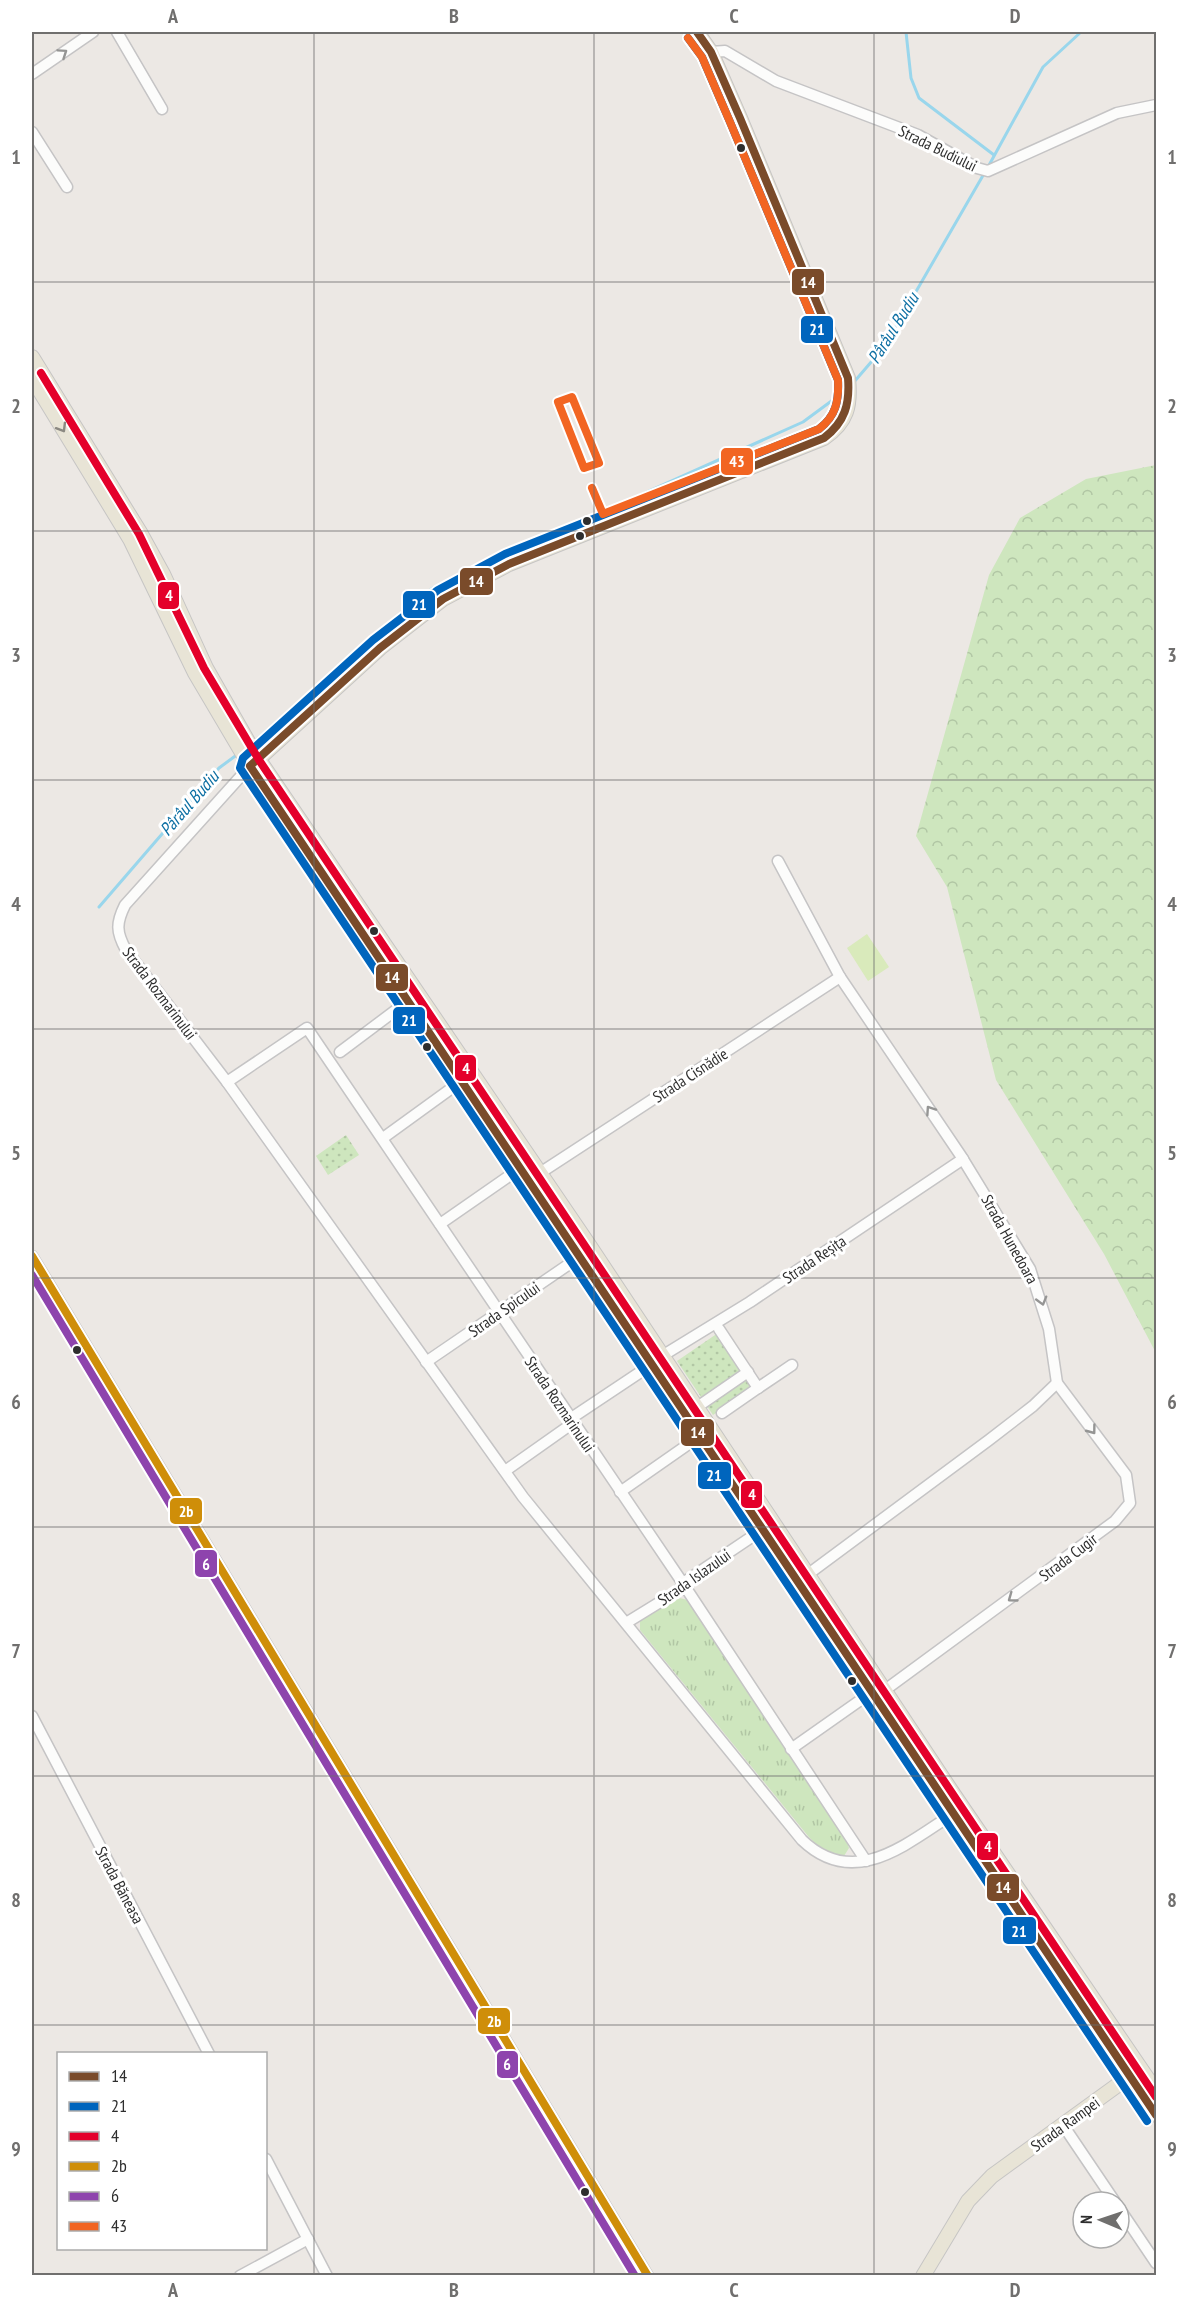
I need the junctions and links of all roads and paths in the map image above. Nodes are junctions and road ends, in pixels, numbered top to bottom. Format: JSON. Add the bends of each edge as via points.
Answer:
{"nodes":[{"id":1,"x":93,"y":32,"type":"edge"},
{"id":2,"x":117,"y":32,"type":"edge"},
{"id":3,"x":697,"y":32,"type":"edge"},
{"id":4,"x":711,"y":52,"type":"junction"},
{"id":5,"x":32,"y":74,"type":"edge"},
{"id":6,"x":1156,"y":105,"type":"edge"},
{"id":7,"x":162,"y":109,"type":"dead end"},
{"id":8,"x":32,"y":132,"type":"edge"},
{"id":9,"x":67,"y":187,"type":"dead end"},
{"id":10,"x":32,"y":357,"type":"edge"},
{"id":11,"x":32,"y":378,"type":"edge"},
{"id":12,"x":242,"y":743,"type":"junction"},
{"id":13,"x":253,"y":760,"type":"junction"},
{"id":14,"x":778,"y":861,"type":"dead end"},
{"id":15,"x":840,"y":977,"type":"junction"},
{"id":16,"x":414,"y":996,"type":"junction"},
{"id":17,"x":340,"y":1052,"type":"dead end"},
{"id":18,"x":463,"y":1080,"type":"junction"},
{"id":19,"x":227,"y":1082,"type":"junction"},
{"id":20,"x":383,"y":1138,"type":"junction"},
{"id":21,"x":963,"y":1159,"type":"junction"},
{"id":22,"x":522,"y":1167,"type":"junction"},
{"id":23,"x":540,"y":1173,"type":"junction"},
{"id":24,"x":440,"y":1224,"type":"junction"},
{"id":25,"x":32,"y":1256,"type":"edge"},
{"id":26,"x":581,"y":1256,"type":"junction"},
{"id":27,"x":499,"y":1313,"type":"junction"},
{"id":28,"x":719,"y":1329,"type":"dead end"},
{"id":29,"x":658,"y":1360,"type":"junction"},
{"id":30,"x":426,"y":1362,"type":"junction"},
{"id":31,"x":792,"y":1365,"type":"dead end"},
{"id":32,"x":748,"y":1372,"type":"junction"},
{"id":33,"x":1057,"y":1383,"type":"junction"},
{"id":34,"x":758,"y":1388,"type":"junction"},
{"id":35,"x":703,"y":1402,"type":"dead end"},
{"id":36,"x":722,"y":1413,"type":"dead end"},
{"id":37,"x":572,"y":1421,"type":"junction"},
{"id":38,"x":693,"y":1441,"type":"dead end"},
{"id":39,"x":505,"y":1471,"type":"junction"},
{"id":40,"x":620,"y":1492,"type":"junction"},
{"id":41,"x":762,"y":1530,"type":"junction"},
{"id":42,"x":802,"y":1578,"type":"junction"},
{"id":43,"x":683,"y":1584,"type":"junction"},
{"id":44,"x":626,"y":1623,"type":"junction"},
{"id":45,"x":878,"y":1691,"type":"junction"},
{"id":46,"x":32,"y":1716,"type":"edge"},
{"id":47,"x":790,"y":1749,"type":"junction"},
{"id":48,"x":953,"y":1814,"type":"junction"},
{"id":49,"x":866,"y":1861,"type":"junction"},
{"id":50,"x":208,"y":2052,"type":"edge"},
{"id":51,"x":1136,"y":2072,"type":"junction"},
{"id":52,"x":1156,"y":2091,"type":"edge"},
{"id":53,"x":1156,"y":2115,"type":"edge"},
{"id":54,"x":1063,"y":2125,"type":"junction"},
{"id":55,"x":267,"y":2161,"type":"edge"},
{"id":56,"x":1107,"y":2190,"type":"edge"},
{"id":57,"x":1131,"y":2226,"type":"edge"},
{"id":58,"x":308,"y":2239,"type":"junction"},
{"id":59,"x":1156,"y":2263,"type":"edge"},
{"id":60,"x":240,"y":2276,"type":"edge"},
{"id":61,"x":327,"y":2276,"type":"edge"},
{"id":62,"x":648,"y":2276,"type":"edge"},
{"id":63,"x":923,"y":2276,"type":"edge"}],
"edges":[{"from":5,"to":1,"type":"street","one_way":true},
{"from":2,"to":7,"type":"street"},
{"from":3,"to":4,"type":"main road"},
{"from":4,"to":6,"type":"street","name":"Strada Budiului","via":[[725,51],[787,86],[918,135],[977,168],[995,170],[1074,130],[1117,113]]},
{"from":4,"to":13,"type":"main road","via":[[848,378],[848,413],[839,428],[824,438],[509,564],[443,599],[380,648]]},
{"from":8,"to":9,"type":"street"},
{"from":10,"to":12,"type":"main road","via":[[163,574]]},
{"from":11,"to":12,"type":"main road","one_way":true,"via":[[130,539],[195,673]]},
{"from":12,"to":13,"type":"main road"},
{"from":13,"to":16,"type":"main road"},
{"from":13,"to":19,"type":"street","name":"Strada Rozmarinului","via":[[125,905],[117,920],[118,935],[126,950]]},
{"from":14,"to":15,"type":"street","name":"Strada Hunedoara"},
{"from":21,"to":15,"type":"street","name":"Strada Hunedoara","one_way":true},
{"from":15,"to":23,"type":"street","name":"Strada Cisnădie"},
{"from":16,"to":17,"type":"street"},
{"from":16,"to":18,"type":"main road"},
{"from":16,"to":23,"type":"main road"},
{"from":18,"to":20,"type":"street"},
{"from":18,"to":22,"type":"main road"},
{"from":19,"to":20,"type":"street","name":"Strada Rozmarinului","via":[[307,1029]]},
{"from":19,"to":30,"type":"street","name":"Strada Rozmarinului"},
{"from":20,"to":24,"type":"street","name":"Strada Rozmarinului"},
{"from":21,"to":29,"type":"street","name":"Strada Reșița"},
{"from":21,"to":33,"type":"street","name":"Strada Hunedoara","one_way":true,"via":[[1030,1269],[1049,1329]]},
{"from":22,"to":24,"type":"street"},
{"from":22,"to":26,"type":"main road"},
{"from":23,"to":29,"type":"main road"},
{"from":24,"to":27,"type":"street","name":"Strada Rozmarinului"},
{"from":25,"to":62,"type":"street"},
{"from":26,"to":27,"type":"street","name":"Strada Spicului"},
{"from":26,"to":29,"type":"main road"},
{"from":27,"to":30,"type":"street","name":"Strada Spicului"},
{"from":27,"to":37,"type":"street","name":"Strada Rozmarinului"},
{"from":28,"to":32,"type":"street"},
{"from":29,"to":37,"type":"street","name":"Strada Reșița"},
{"from":29,"to":41,"type":"main road"},
{"from":29,"to":42,"type":"main road"},
{"from":30,"to":39,"type":"street","name":"Strada Rozmarinului"},
{"from":31,"to":34,"type":"street"},
{"from":32,"to":34,"type":"street"},
{"from":32,"to":35,"type":"street"},
{"from":33,"to":42,"type":"street","via":[[989,1440]]},
{"from":33,"to":45,"type":"street","name":"Strada Cugir","one_way":true,"via":[[1126,1475],[1130,1503],[1106,1528]]},
{"from":34,"to":36,"type":"street"},
{"from":37,"to":39,"type":"street","name":"Strada Reșița"},
{"from":37,"to":40,"type":"street","name":"Strada Rozmarinului"},
{"from":38,"to":40,"type":"street"},
{"from":39,"to":44,"type":"street","name":"Strada Rozmarinului"},
{"from":40,"to":43,"type":"street","name":"Strada Rozmarinului"},
{"from":41,"to":42,"type":"main road"},
{"from":41,"to":43,"type":"street","name":"Strada Islazului"},
{"from":42,"to":45,"type":"main road"},
{"from":43,"to":44,"type":"street","name":"Strada Islazului"},
{"from":43,"to":47,"type":"street","name":"Strada Rozmarinului"},
{"from":44,"to":49,"type":"street","name":"Strada Rozmarinului","via":[[802,1840],[837,1862]]},
{"from":45,"to":47,"type":"street"},
{"from":45,"to":48,"type":"main road"},
{"from":45,"to":51,"type":"main road"},
{"from":46,"to":50,"type":"street","name":"Strada Băneasa"},
{"from":47,"to":49,"type":"street","name":"Strada Rozmarinului"},
{"from":48,"to":49,"type":"street","name":"Strada Rozmarinului","via":[[896,1850]]},
{"from":48,"to":51,"type":"main road"},
{"from":51,"to":52,"type":"main road"},
{"from":51,"to":53,"type":"main road"},
{"from":51,"to":54,"type":"main road","name":"Strada Rampei"},
{"from":54,"to":56,"type":"street"},
{"from":54,"to":63,"type":"main road","name":"Strada Rampei","via":[[989,2180],[968,2201]]},
{"from":55,"to":58,"type":"street"},
{"from":57,"to":59,"type":"street"},
{"from":58,"to":60,"type":"street"},
{"from":58,"to":61,"type":"street"}]}
